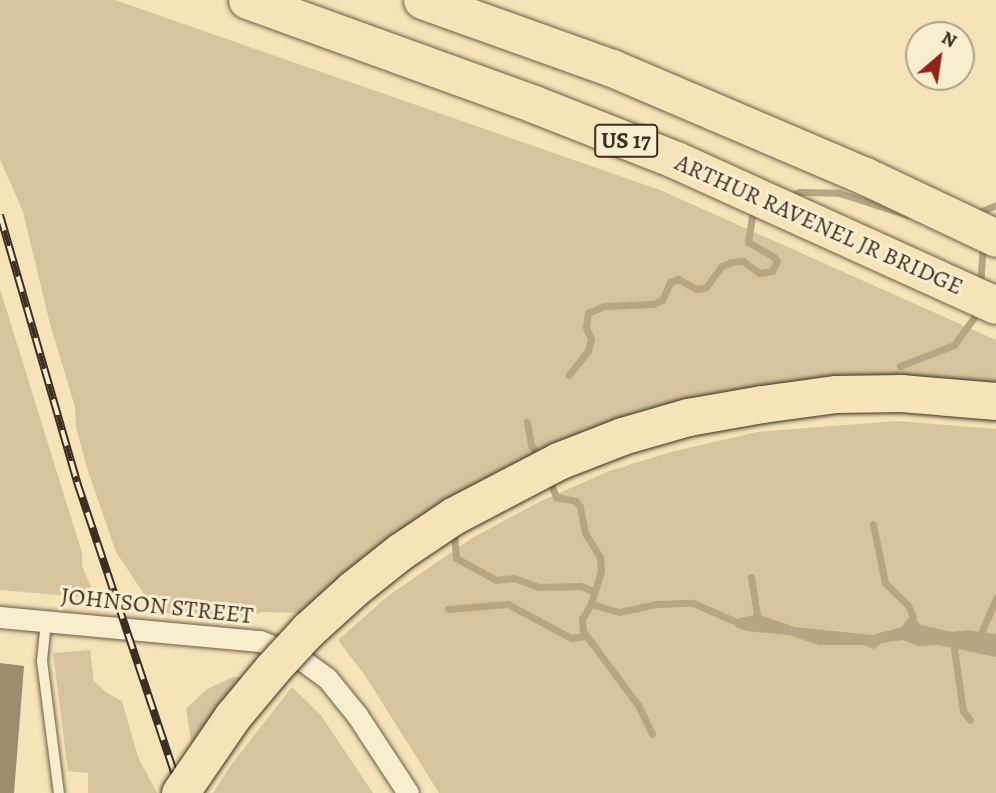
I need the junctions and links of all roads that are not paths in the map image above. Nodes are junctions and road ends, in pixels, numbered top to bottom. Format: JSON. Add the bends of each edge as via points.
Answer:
{"nodes":[{"id":1,"x":247,"y":0,"type":"edge"},
{"id":2,"x":422,"y":0,"type":"edge"},
{"id":3,"x":480,"y":0,"type":"edge"},
{"id":4,"x":612,"y":68,"type":"junction"},
{"id":5,"x":996,"y":237,"type":"edge"},
{"id":6,"x":996,"y":305,"type":"edge"},
{"id":7,"x":996,"y":401,"type":"edge"},
{"id":8,"x":0,"y":617,"type":"edge"},
{"id":9,"x":46,"y":621,"type":"junction"},
{"id":10,"x":59,"y":793,"type":"edge"},
{"id":11,"x":180,"y":793,"type":"edge"},
{"id":12,"x":408,"y":793,"type":"edge"}],
"edges":[{"from":1,"to":6,"type":"highway","name":"ARTHUR RAVENEL JR BRIDGE","number":"US 17","via":[[676,160]]},
{"from":2,"to":4,"type":"highway","number":"US 17"},
{"from":3,"to":4,"type":"highway"},
{"from":4,"to":5,"type":"highway","number":"US 17"},
{"from":7,"to":11,"type":"highway","bridge":true,"via":[[901,393],[836,394],[774,402],[688,417],[558,461],[453,516],[354,589],[272,669],[232,717]]},
{"from":8,"to":9,"type":"street","name":"JOHNSON STREET"},
{"from":9,"to":10,"type":"lane","via":[[42,661]]},
{"from":9,"to":12,"type":"street","name":"JOHNSON STREET","via":[[260,641],[298,657],[343,696]]}]}
